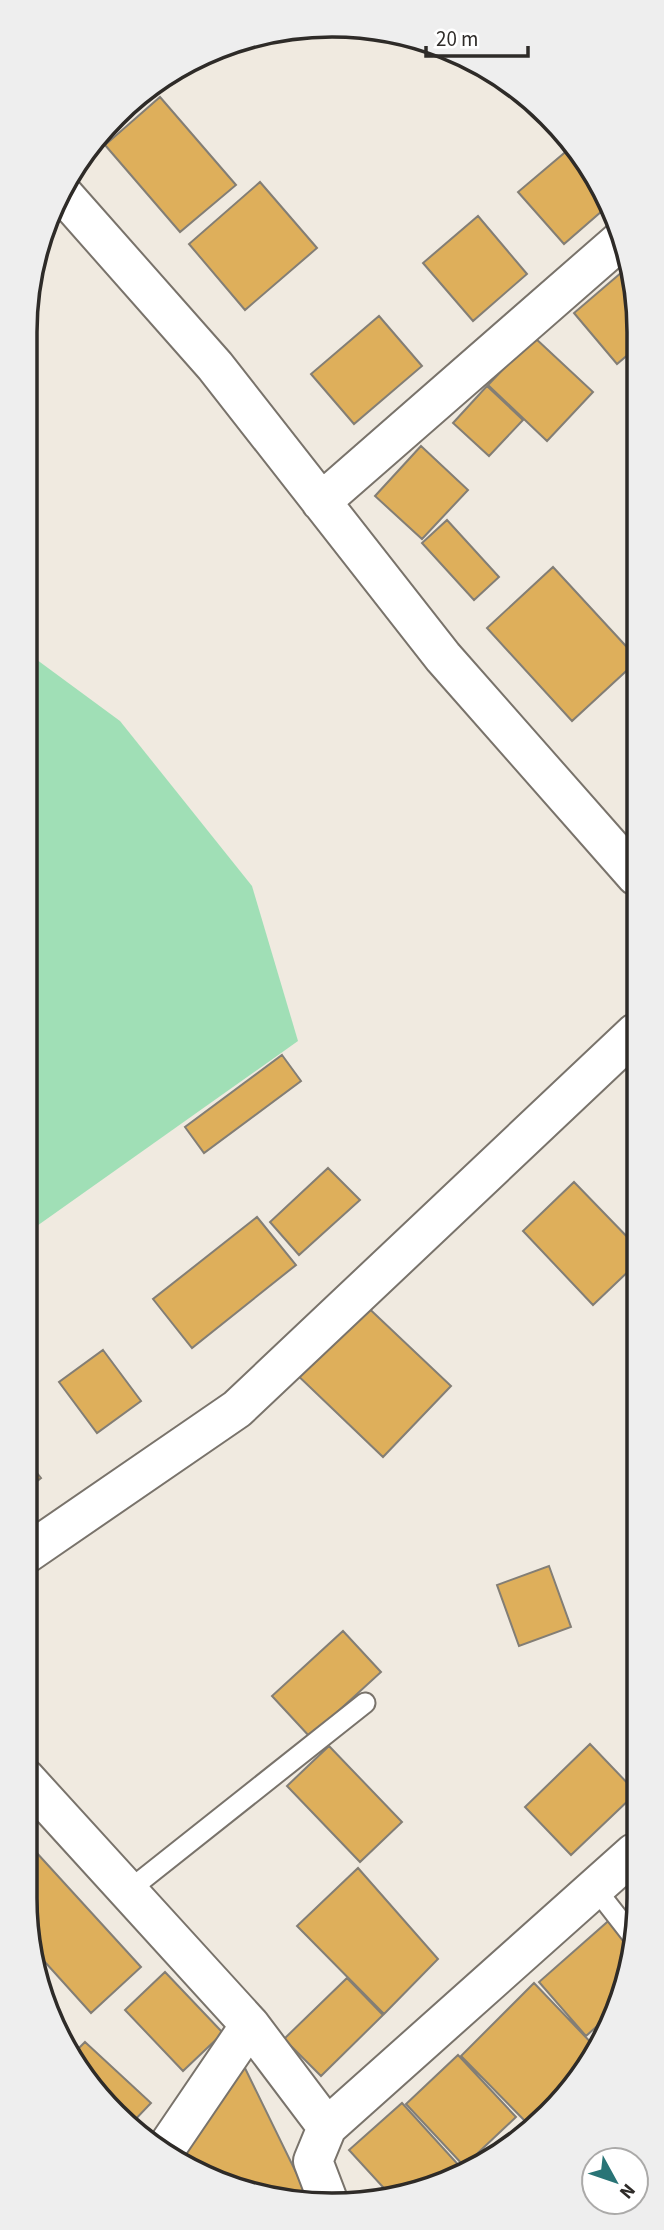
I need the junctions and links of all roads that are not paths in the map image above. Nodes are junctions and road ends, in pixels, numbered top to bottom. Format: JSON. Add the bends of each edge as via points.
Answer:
{"nodes":[{"id":1,"x":68,"y":199,"type":"edge"},
{"id":2,"x":614,"y":246,"type":"edge"},
{"id":3,"x":321,"y":502,"type":"junction"},
{"id":4,"x":627,"y":866,"type":"edge"},
{"id":5,"x":627,"y":1041,"type":"edge"},
{"id":6,"x":37,"y":1546,"type":"edge"},
{"id":7,"x":365,"y":1703,"type":"dead end"},
{"id":8,"x":37,"y":1791,"type":"edge"},
{"id":9,"x":627,"y":1859,"type":"edge"},
{"id":10,"x":595,"y":1888,"type":"junction"},
{"id":11,"x":128,"y":1891,"type":"junction"},
{"id":12,"x":626,"y":1928,"type":"edge"},
{"id":13,"x":250,"y":2025,"type":"junction"},
{"id":14,"x":327,"y":2127,"type":"junction"},
{"id":15,"x":169,"y":2144,"type":"edge"},
{"id":16,"x":325,"y":2193,"type":"edge"}],
"edges":[{"from":1,"to":3,"type":"street","via":[[215,366]]},
{"from":2,"to":3,"type":"street"},
{"from":3,"to":4,"type":"street","via":[[443,657]]},
{"from":5,"to":6,"type":"street","via":[[237,1409]]},
{"from":7,"to":11,"type":"lane"},
{"from":8,"to":11,"type":"street"},
{"from":9,"to":10,"type":"street"},
{"from":10,"to":12,"type":"lane"},
{"from":10,"to":14,"type":"street"},
{"from":11,"to":13,"type":"street"},
{"from":13,"to":14,"type":"street"},
{"from":13,"to":15,"type":"street"},
{"from":14,"to":16,"type":"street","via":[[313,2161]]}]}
